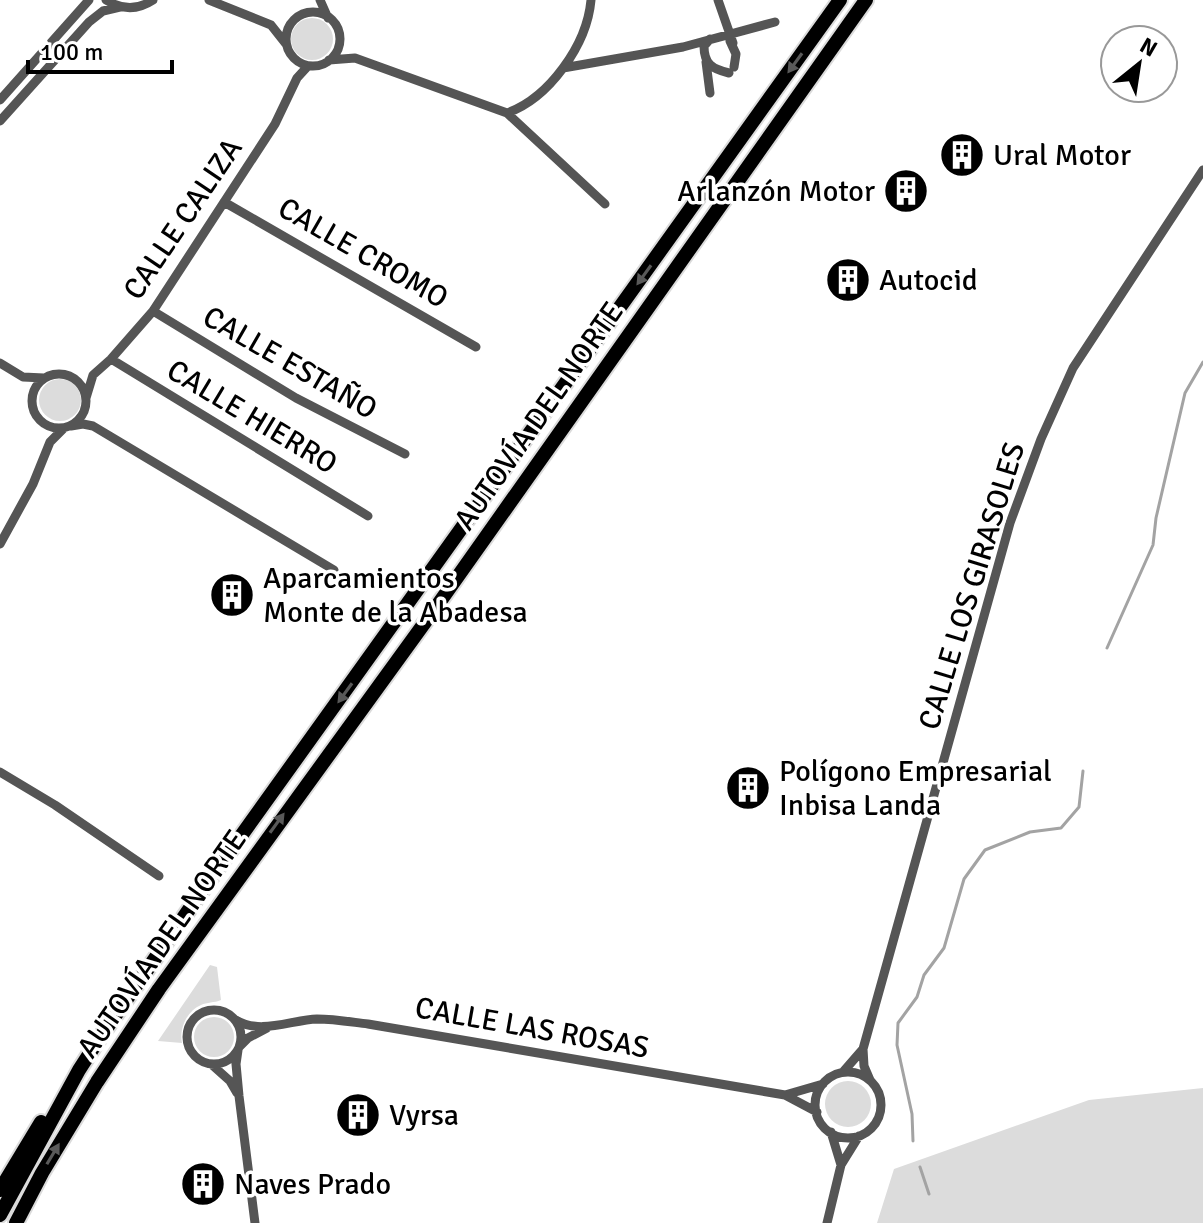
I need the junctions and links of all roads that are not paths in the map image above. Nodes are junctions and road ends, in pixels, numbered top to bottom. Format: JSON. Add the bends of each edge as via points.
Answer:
{"nodes":[{"id":1,"x":89,"y":0,"type":"edge"},
{"id":2,"x":106,"y":0,"type":"edge"},
{"id":3,"x":153,"y":0,"type":"edge"},
{"id":4,"x":209,"y":0,"type":"edge"},
{"id":5,"x":318,"y":0,"type":"edge"},
{"id":6,"x":591,"y":0,"type":"edge"},
{"id":7,"x":718,"y":0,"type":"edge"},
{"id":8,"x":840,"y":0,"type":"edge"},
{"id":9,"x":866,"y":0,"type":"edge"},
{"id":10,"x":120,"y":7,"type":"junction"},
{"id":11,"x":297,"y":18,"type":"junction"},
{"id":12,"x":328,"y":18,"type":"junction"},
{"id":13,"x":775,"y":22,"type":"dead end"},
{"id":14,"x":271,"y":25,"type":"junction"},
{"id":15,"x":713,"y":38,"type":"junction"},
{"id":16,"x":731,"y":38,"type":"junction"},
{"id":17,"x":339,"y":39,"type":"junction"},
{"id":18,"x":286,"y":44,"type":"junction"},
{"id":19,"x":578,"y":46,"type":"junction"},
{"id":20,"x":683,"y":47,"type":"junction"},
{"id":21,"x":293,"y":57,"type":"junction"},
{"id":22,"x":355,"y":58,"type":"junction"},
{"id":23,"x":705,"y":59,"type":"junction"},
{"id":24,"x":329,"y":60,"type":"junction"},
{"id":25,"x":594,"y":63,"type":"junction"},
{"id":26,"x":308,"y":66,"type":"junction"},
{"id":27,"x":563,"y":68,"type":"junction"},
{"id":28,"x":297,"y":78,"type":"junction"},
{"id":29,"x":710,"y":93,"type":"dead end"},
{"id":30,"x":0,"y":100,"type":"edge"},
{"id":31,"x":507,"y":113,"type":"junction"},
{"id":32,"x":0,"y":121,"type":"edge"},
{"id":33,"x":1203,"y":170,"type":"edge"},
{"id":34,"x":224,"y":202,"type":"junction"},
{"id":35,"x":605,"y":204,"type":"dead end"},
{"id":36,"x":153,"y":311,"type":"junction"},
{"id":37,"x":476,"y":347,"type":"dead end"},
{"id":38,"x":111,"y":359,"type":"junction"},
{"id":39,"x":0,"y":363,"type":"edge"},
{"id":40,"x":93,"y":375,"type":"junction"},
{"id":41,"x":69,"y":376,"type":"junction"},
{"id":42,"x":23,"y":377,"type":"junction"},
{"id":43,"x":45,"y":377,"type":"junction"},
{"id":44,"x":32,"y":397,"type":"junction"},
{"id":45,"x":86,"y":400,"type":"junction"},
{"id":46,"x":39,"y":420,"type":"junction"},
{"id":47,"x":93,"y":426,"type":"junction"},
{"id":48,"x":67,"y":427,"type":"junction"},
{"id":49,"x":50,"y":442,"type":"junction"},
{"id":50,"x":405,"y":454,"type":"dead end"},
{"id":51,"x":368,"y":516,"type":"dead end"},
{"id":52,"x":0,"y":544,"type":"edge"},
{"id":53,"x":334,"y":570,"type":"dead end"},
{"id":54,"x":0,"y":772,"type":"edge"},
{"id":55,"x":159,"y":876,"type":"dead end"},
{"id":56,"x":236,"y":1020,"type":"junction"},
{"id":57,"x":270,"y":1026,"type":"junction"},
{"id":58,"x":239,"y":1048,"type":"junction"},
{"id":59,"x":863,"y":1049,"type":"junction"},
{"id":60,"x":211,"y":1064,"type":"junction"},
{"id":61,"x":79,"y":1070,"type":"junction"},
{"id":62,"x":843,"y":1072,"type":"junction"},
{"id":63,"x":870,"y":1080,"type":"junction"},
{"id":64,"x":823,"y":1084,"type":"junction"},
{"id":65,"x":785,"y":1095,"type":"junction"},
{"id":66,"x":239,"y":1096,"type":"junction"},
{"id":67,"x":817,"y":1112,"type":"junction"},
{"id":68,"x":831,"y":1132,"type":"junction"},
{"id":69,"x":859,"y":1136,"type":"junction"},
{"id":70,"x":841,"y":1165,"type":"junction"},
{"id":71,"x":0,"y":1190,"type":"edge"},
{"id":72,"x":0,"y":1215,"type":"edge"},
{"id":73,"x":16,"y":1223,"type":"edge"},
{"id":74,"x":255,"y":1223,"type":"edge"},
{"id":75,"x":827,"y":1223,"type":"edge"}],
"edges":[{"from":1,"to":30,"type":"street"},
{"from":2,"to":10,"type":"street"},
{"from":3,"to":10,"type":"street"},
{"from":4,"to":14,"type":"street"},
{"from":5,"to":11,"type":"street"},
{"from":5,"to":12,"type":"street"},
{"from":6,"to":19,"type":"street"},
{"from":7,"to":16,"type":"street"},
{"from":8,"to":61,"type":"highway","name":"AUTOVÍA DEL NORTE","one_way":true},
{"from":73,"to":9,"type":"highway","name":"AUTOVÍA DEL NORTE","one_way":true,"via":[[118,1050],[254,854],[439,603]]},
{"from":10,"to":32,"type":"street","via":[[89,22]]},
{"from":11,"to":12,"type":"street","via":[[315,13]]},
{"from":11,"to":14,"type":"street"},
{"from":11,"to":18,"type":"street"},
{"from":12,"to":17,"type":"street"},
{"from":13,"to":16,"type":"street"},
{"from":14,"to":18,"type":"street"},
{"from":15,"to":16,"type":"street"},
{"from":15,"to":20,"type":"street"},
{"from":15,"to":23,"type":"street","via":[[704,46]]},
{"from":16,"to":23,"type":"street","via":[[736,54],[731,70],[714,69]]},
{"from":17,"to":22,"type":"street"},
{"from":17,"to":24,"type":"street"},
{"from":18,"to":21,"type":"street"},
{"from":19,"to":25,"type":"street"},
{"from":19,"to":27,"type":"street"},
{"from":20,"to":23,"type":"street","via":[[696,49]]},
{"from":20,"to":25,"type":"street"},
{"from":21,"to":26,"type":"street"},
{"from":21,"to":28,"type":"street"},
{"from":22,"to":24,"type":"street"},
{"from":22,"to":31,"type":"street"},
{"from":23,"to":29,"type":"street"},
{"from":24,"to":26,"type":"street"},
{"from":25,"to":27,"type":"street"},
{"from":26,"to":28,"type":"street","name":"CALLE CALIZA"},
{"from":27,"to":31,"type":"street","via":[[528,106]]},
{"from":28,"to":34,"type":"street","name":"CALLE CALIZA","via":[[275,124]]},
{"from":31,"to":35,"type":"street"},
{"from":33,"to":59,"type":"street","name":"CALLE LOS GIRASOLES","via":[[1073,368],[1041,439],[1010,523]]},
{"from":34,"to":36,"type":"street","name":"CALLE CALIZA"},
{"from":34,"to":37,"type":"street","name":"CALLE CROMO"},
{"from":36,"to":38,"type":"street","name":"CALLE CALIZA"},
{"from":36,"to":50,"type":"street","name":"CALLE ESTAÑO","via":[[296,398]]},
{"from":38,"to":40,"type":"street","name":"CALLE CALIZA"},
{"from":38,"to":51,"type":"street","name":"CALLE HIERRO"},
{"from":39,"to":42,"type":"street"},
{"from":40,"to":41,"type":"street"},
{"from":40,"to":45,"type":"street"},
{"from":41,"to":43,"type":"street"},
{"from":41,"to":45,"type":"street","via":[[82,387]]},
{"from":42,"to":43,"type":"street"},
{"from":42,"to":44,"type":"street"},
{"from":43,"to":44,"type":"street"},
{"from":44,"to":46,"type":"street"},
{"from":45,"to":47,"type":"street"},
{"from":45,"to":48,"type":"street","via":[[82,416]]},
{"from":46,"to":48,"type":"street","via":[[53,428]]},
{"from":46,"to":49,"type":"street"},
{"from":47,"to":48,"type":"street"},
{"from":47,"to":53,"type":"street"},
{"from":48,"to":49,"type":"street"},
{"from":49,"to":52,"type":"street"},
{"from":54,"to":55,"type":"street"},
{"from":56,"to":57,"type":"street","name":"CALLE LAS ROSAS"},
{"from":56,"to":58,"type":"street"},
{"from":56,"to":60,"type":"street","via":[[210,1010],[189,1027],[193,1053]]},
{"from":57,"to":58,"type":"street","name":"CALLE LAS ROSAS"},
{"from":57,"to":65,"type":"street","name":"CALLE LAS ROSAS","via":[[341,1020]]},
{"from":58,"to":60,"type":"street","via":[[227,1061]]},
{"from":58,"to":66,"type":"street"},
{"from":59,"to":62,"type":"street","name":"CALLE LOS GIRASOLES"},
{"from":59,"to":63,"type":"street","name":"CALLE LOS GIRASOLES"},
{"from":60,"to":66,"type":"street"},
{"from":61,"to":71,"type":"highway"},
{"from":61,"to":72,"type":"highway","name":"AUTOVÍA DEL NORTE"},
{"from":62,"to":63,"type":"street"},
{"from":62,"to":64,"type":"street"},
{"from":63,"to":69,"type":"street","via":[[881,1108],[873,1127]]},
{"from":64,"to":65,"type":"street","name":"CALLE LAS ROSAS"},
{"from":64,"to":67,"type":"street"},
{"from":65,"to":67,"type":"street","name":"CALLE LAS ROSAS"},
{"from":66,"to":74,"type":"street"},
{"from":67,"to":68,"type":"street"},
{"from":68,"to":69,"type":"street"},
{"from":68,"to":70,"type":"street"},
{"from":69,"to":70,"type":"street"},
{"from":70,"to":75,"type":"street"}]}
